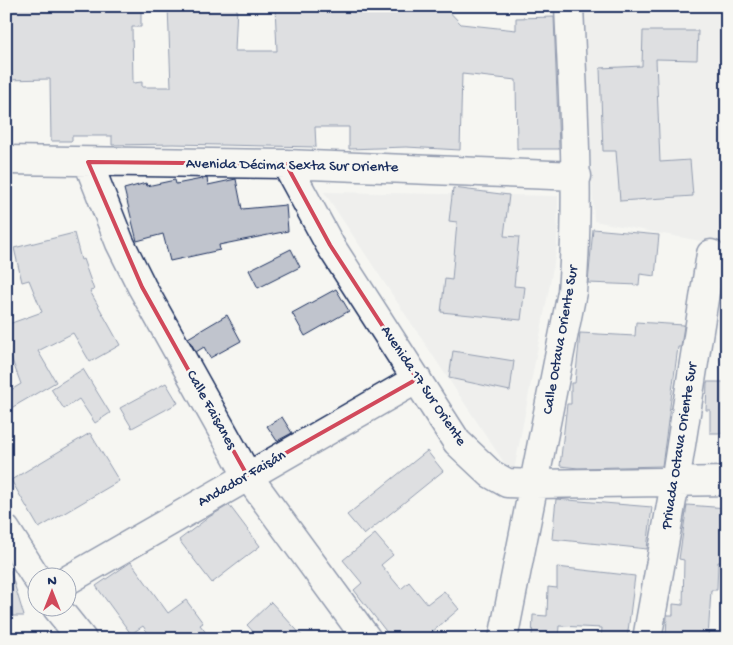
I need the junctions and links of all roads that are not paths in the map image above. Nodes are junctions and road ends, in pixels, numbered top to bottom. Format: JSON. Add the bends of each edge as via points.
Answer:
{"nodes":[{"id":1,"x":569,"y":6,"type":"edge"},
{"id":2,"x":6,"y":160,"type":"edge"},
{"id":3,"x":88,"y":162,"type":"junction"},
{"id":4,"x":286,"y":164,"type":"junction"},
{"id":5,"x":577,"y":176,"type":"junction"},
{"id":6,"x":712,"y":254,"type":"dead end"},
{"id":7,"x":417,"y":379,"type":"junction"},
{"id":8,"x":247,"y":475,"type":"junction"},
{"id":9,"x":727,"y":481,"type":"edge"},
{"id":10,"x":675,"y":483,"type":"junction"},
{"id":11,"x":535,"y":484,"type":"junction"},
{"id":12,"x":6,"y":530,"type":"edge"},
{"id":13,"x":30,"y":568,"type":"edge"},
{"id":14,"x":78,"y":574,"type":"edge"},
{"id":15,"x":65,"y":618,"type":"edge"},
{"id":16,"x":82,"y":639,"type":"edge"},
{"id":17,"x":367,"y":639,"type":"edge"},
{"id":18,"x":503,"y":639,"type":"edge"},
{"id":19,"x":647,"y":639,"type":"edge"}],
"edges":[{"from":1,"to":5,"type":"street","name":"Calle Octava Oriente Sur"},
{"from":2,"to":3,"type":"street","name":"Avenida Décima Sexta Sur Oriente"},
{"from":3,"to":4,"type":"street","name":"Avenida Décima Sexta Sur Oriente"},
{"from":3,"to":8,"type":"street","name":"Calle Faisanes","via":[[120,243],[142,287]]},
{"from":4,"to":5,"type":"street","name":"Avenida Décima Sexta Sur Oriente"},
{"from":4,"to":7,"type":"street","name":"Avenida 17 Sur Oriente","via":[[330,245]]},
{"from":5,"to":11,"type":"street","name":"Calle Octava Oriente Sur","via":[[572,292]]},
{"from":6,"to":10,"type":"street","name":"Privada Octava Oriente Sur"},
{"from":7,"to":8,"type":"street","name":"Andador Faisán"},
{"from":7,"to":11,"type":"street","name":"Avenida 17 Sur Oriente","via":[[458,442],[490,474],[507,482]]},
{"from":8,"to":14,"type":"street","name":"Andador Faisán"},
{"from":8,"to":17,"type":"street","name":"Calle Faisanes"},
{"from":9,"to":10,"type":"street","name":"Avenida 17 Sur Oriente"},
{"from":10,"to":11,"type":"street","name":"Avenida 17 Sur Oriente"},
{"from":10,"to":19,"type":"street","name":"Privada Octava Oriente Sur"},
{"from":11,"to":18,"type":"street","name":"Calle Octava Oriente Sur"},
{"from":12,"to":13,"type":"street"},
{"from":15,"to":16,"type":"street"}]}
